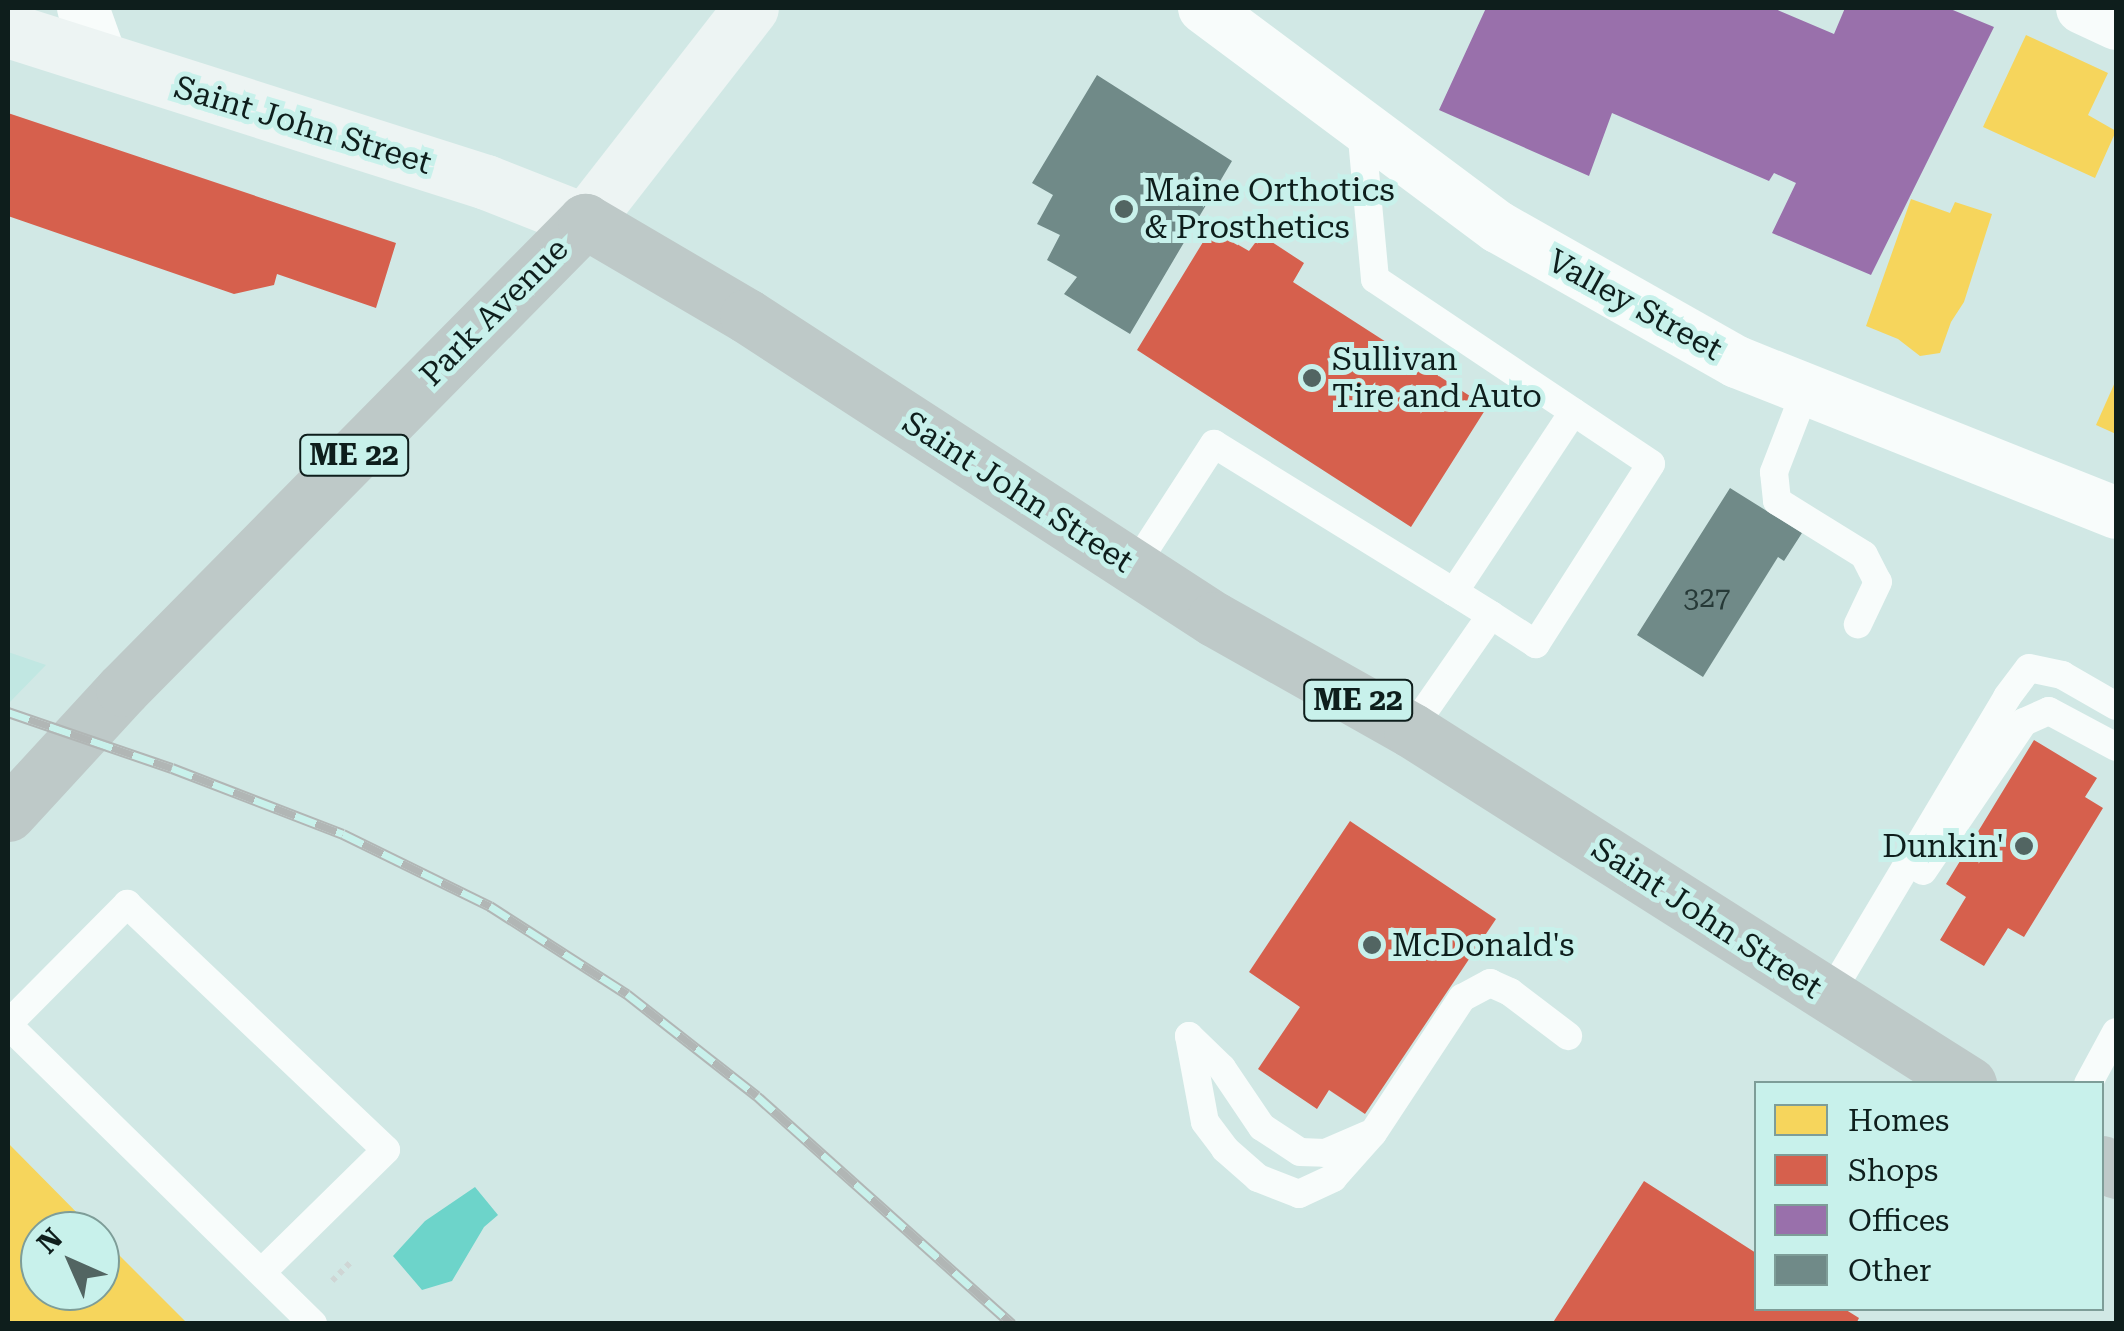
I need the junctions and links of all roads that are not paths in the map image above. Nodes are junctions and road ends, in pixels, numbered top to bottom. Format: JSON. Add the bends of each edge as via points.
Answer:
{"nodes":[{"id":1,"x":83,"y":8,"type":"edge"},
{"id":2,"x":751,"y":8,"type":"edge"},
{"id":3,"x":1204,"y":8,"type":"edge"},
{"id":4,"x":2082,"y":8,"type":"edge"},
{"id":5,"x":2116,"y":24,"type":"edge"},
{"id":6,"x":8,"y":30,"type":"edge"},
{"id":7,"x":102,"y":61,"type":"junction"},
{"id":8,"x":1361,"y":128,"type":"junction"},
{"id":9,"x":585,"y":221,"type":"junction"},
{"id":10,"x":1806,"y":389,"type":"junction"},
{"id":11,"x":1573,"y":412,"type":"junction"},
{"id":12,"x":2116,"y":512,"type":"edge"},
{"id":13,"x":1134,"y":567,"type":"junction"},
{"id":14,"x":1454,"y":592,"type":"junction"},
{"id":15,"x":1490,"y":615,"type":"junction"},
{"id":16,"x":1858,"y":624,"type":"dead end"},
{"id":17,"x":2116,"y":706,"type":"edge"},
{"id":18,"x":1411,"y":730,"type":"junction"},
{"id":19,"x":2116,"y":746,"type":"edge"},
{"id":20,"x":8,"y":814,"type":"edge"},
{"id":21,"x":1892,"y":890,"type":"junction"},
{"id":22,"x":1829,"y":996,"type":"junction"},
{"id":23,"x":8,"y":1024,"type":"edge"},
{"id":24,"x":2116,"y":1032,"type":"edge"},
{"id":25,"x":1568,"y":1036,"type":"dead end"},
{"id":26,"x":1964,"y":1081,"type":"edge"},
{"id":27,"x":2090,"y":1081,"type":"edge"},
{"id":28,"x":1373,"y":1133,"type":"junction"},
{"id":29,"x":262,"y":1272,"type":"junction"},
{"id":30,"x":313,"y":1324,"type":"edge"}],
"edges":[{"from":1,"to":7,"type":"street"},
{"from":2,"to":9,"type":"main road","name":"Park Avenue","number":"ME 22"},
{"from":3,"to":8,"type":"street","name":"Valley Street"},
{"from":4,"to":5,"type":"street"},
{"from":6,"to":7,"type":"main road","name":"Saint John Street"},
{"from":7,"to":9,"type":"main road","name":"Saint John Street","via":[[486,182]]},
{"from":8,"to":10,"type":"street","name":"Valley Street","via":[[1498,227],[1737,362]]},
{"from":8,"to":11,"type":"lane","via":[[1375,279]]},
{"from":9,"to":13,"type":"main road","name":"Saint John Street","number":"ME 22","via":[[747,316]]},
{"from":9,"to":20,"type":"main road","name":"Park Avenue","number":"ME 22"},
{"from":10,"to":12,"type":"street","name":"Valley Street"},
{"from":10,"to":16,"type":"lane","via":[[1774,472],[1777,501],[1864,555],[1878,582]]},
{"from":11,"to":14,"type":"lane"},
{"from":11,"to":15,"type":"lane","via":[[1651,464],[1536,644]]},
{"from":13,"to":14,"type":"lane","via":[[1214,444]]},
{"from":13,"to":18,"type":"main road","name":"Saint John Street","number":"ME 22","via":[[1214,620]]},
{"from":14,"to":15,"type":"lane"},
{"from":15,"to":18,"type":"lane"},
{"from":17,"to":21,"type":"lane","via":[[2062,674],[2029,668]]},
{"from":18,"to":22,"type":"main road","name":"Saint John Street","number":"ME 22"},
{"from":19,"to":21,"type":"lane","via":[[2049,711],[2024,722],[1915,882]]},
{"from":21,"to":22,"type":"lane"},
{"from":22,"to":26,"type":"main road","name":"Saint John Street","number":"ME 22"},
{"from":23,"to":29,"type":"lane"},
{"from":23,"to":29,"type":"lane","via":[[127,904],[386,1150]]},
{"from":24,"to":27,"type":"lane"},
{"from":25,"to":28,"type":"lane","via":[[1490,983],[1462,998]]},
{"from":28,"to":28,"type":"lane","via":[[1324,1153],[1300,1152],[1262,1128],[1222,1068],[1190,1036],[1205,1122],[1258,1178],[1299,1194],[1333,1178]]},
{"from":29,"to":30,"type":"lane"}]}
